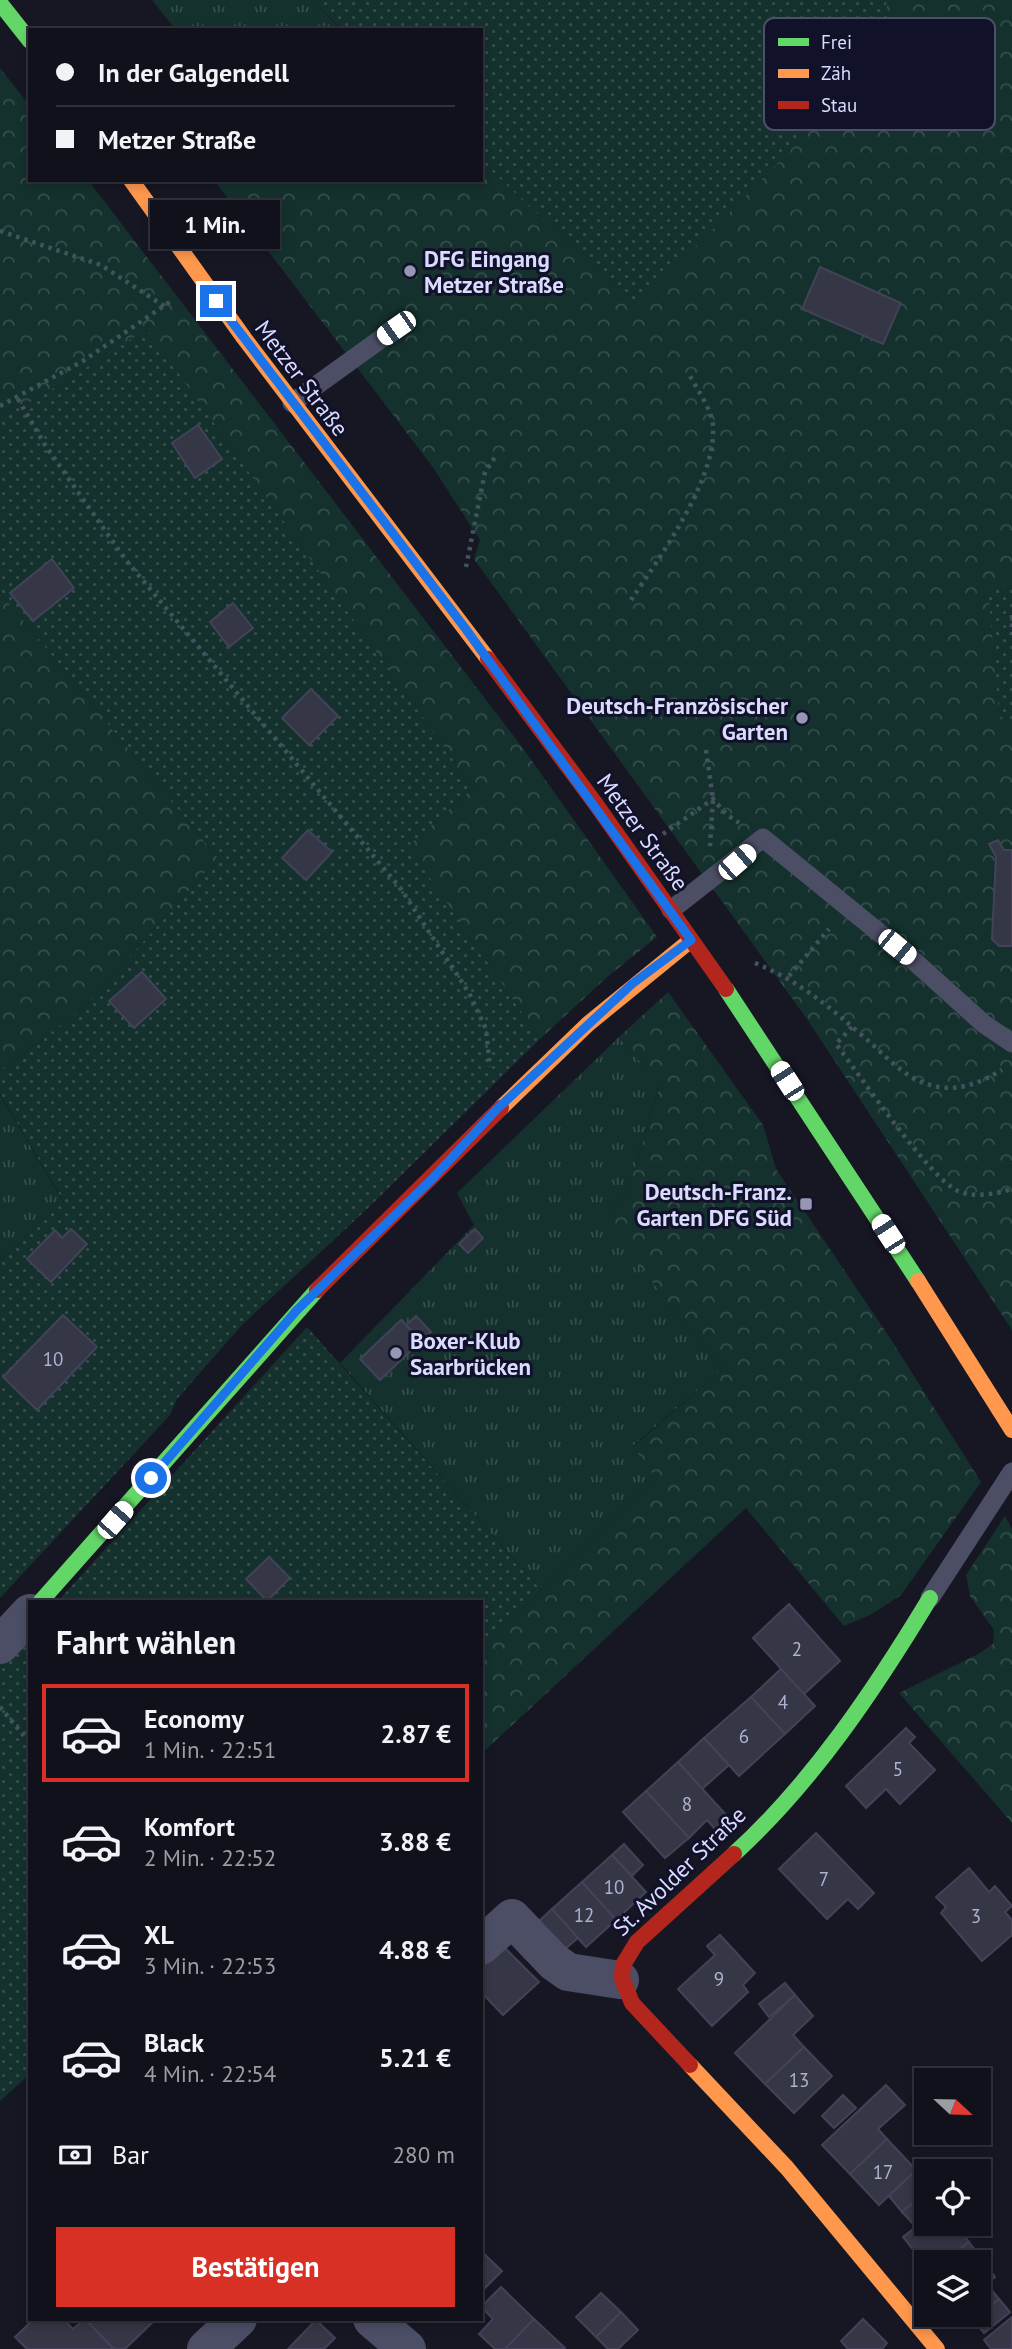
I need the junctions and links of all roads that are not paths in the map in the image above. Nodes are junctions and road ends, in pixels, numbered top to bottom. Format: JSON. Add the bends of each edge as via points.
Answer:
{"nodes":[{"id":1,"x":0,"y":3,"type":"edge"},
{"id":2,"x":28,"y":38,"type":"edge"},
{"id":3,"x":132,"y":182,"type":"edge"},
{"id":4,"x":396,"y":328,"type":"dead end"},
{"id":5,"x":292,"y":404,"type":"junction"},
{"id":6,"x":671,"y":910,"type":"junction"},
{"id":7,"x":691,"y":940,"type":"junction"},
{"id":8,"x":1012,"y":1043,"type":"edge"},
{"id":9,"x":1012,"y":1430,"type":"edge"},
{"id":10,"x":1012,"y":1472,"type":"edge"},
{"id":11,"x":930,"y":1598,"type":"joint"},
{"id":12,"x":42,"y":1600,"type":"edge"},
{"id":13,"x":28,"y":1615,"type":"edge"},
{"id":14,"x":0,"y":1645,"type":"edge"},
{"id":15,"x":483,"y":1944,"type":"edge"},
{"id":16,"x":620,"y":1980,"type":"junction"},
{"id":17,"x":236,"y":2321,"type":"edge"},
{"id":18,"x":374,"y":2321,"type":"edge"},
{"id":19,"x":206,"y":2349,"type":"edge"},
{"id":20,"x":407,"y":2349,"type":"edge"},
{"id":21,"x":937,"y":2349,"type":"edge"}],
"edges":[{"from":1,"to":2,"type":"street"},
{"from":3,"to":5,"type":"street","name":"Metzer Straße"},
{"from":4,"to":5,"type":"lane"},
{"from":5,"to":6,"type":"street","name":"Metzer Straße","via":[[465,628]]},
{"from":6,"to":7,"type":"street","name":"Metzer Straße"},
{"from":6,"to":8,"type":"lane","via":[[763,838]]},
{"from":7,"to":9,"type":"street","name":"Metzer Straße","via":[[873,1211]]},
{"from":7,"to":12,"type":"street","via":[[632,984],[512,1094],[297,1310]]},
{"from":10,"to":11,"type":"lane","name":"St. Avolder Straße"},
{"from":11,"to":16,"type":"street","name":"St. Avolder Straße","via":[[885,1673],[799,1786],[744,1845],[637,1942],[624,1957]]},
{"from":13,"to":14,"type":"street"},
{"from":15,"to":16,"type":"street","via":[[512,1918],[569,1972]]},
{"from":16,"to":21,"type":"street","via":[[632,2003],[787,2168]]},
{"from":17,"to":19,"type":"street"},
{"from":18,"to":20,"type":"street"}]}
